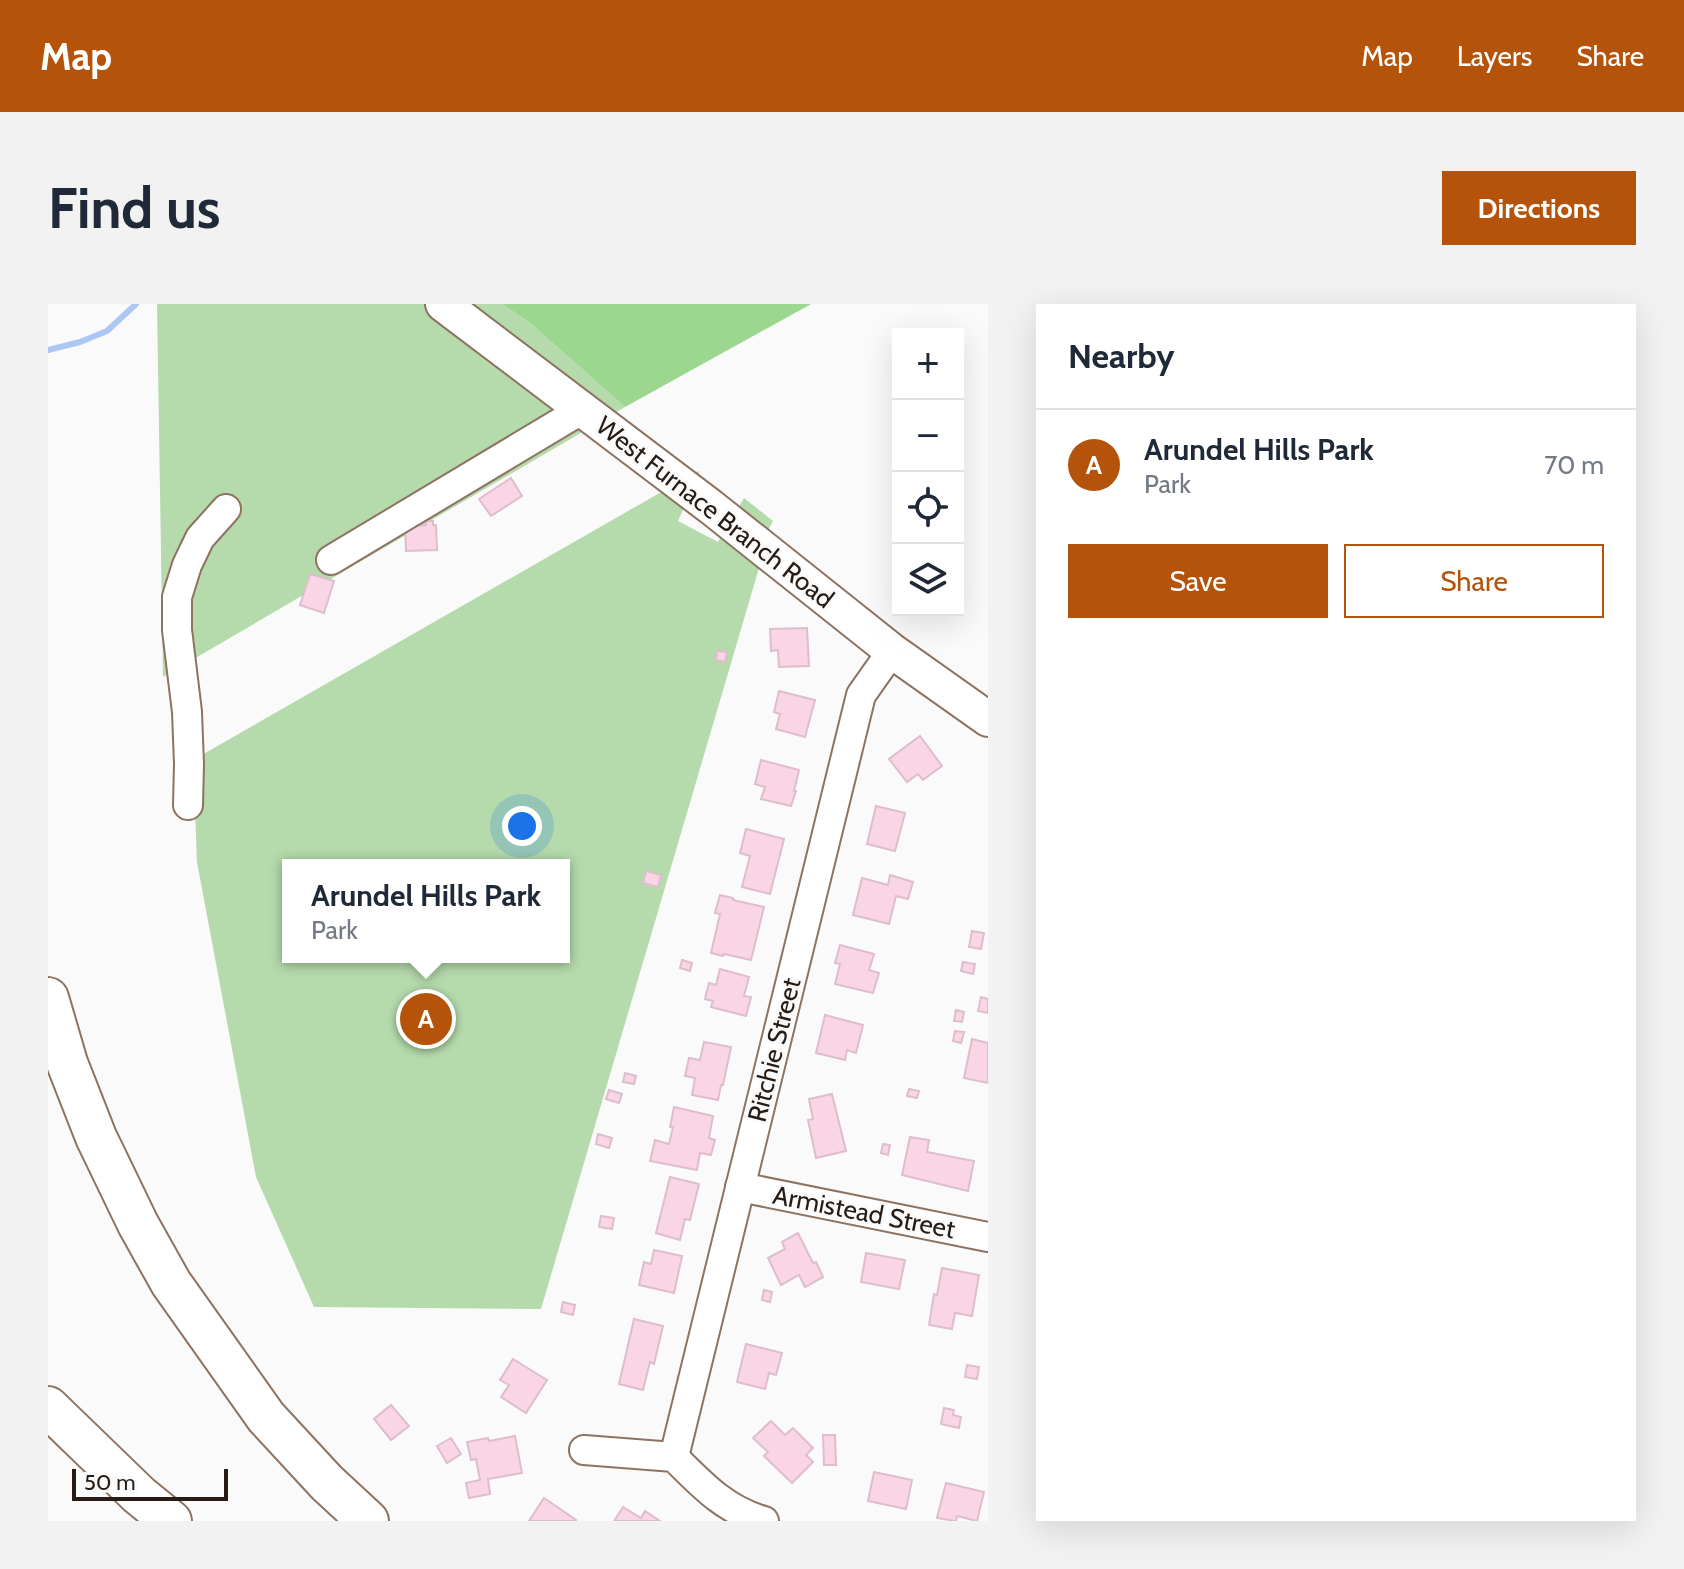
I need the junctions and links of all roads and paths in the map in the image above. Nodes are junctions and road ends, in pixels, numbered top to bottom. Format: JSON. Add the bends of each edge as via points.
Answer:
{"nodes":[{"id":1,"x":443,"y":304,"type":"edge"},
{"id":2,"x":583,"y":409,"type":"junction"},
{"id":3,"x":226,"y":509,"type":"dead end"},
{"id":4,"x":331,"y":560,"type":"dead end"},
{"id":5,"x":892,"y":651,"type":"junction"},
{"id":6,"x":988,"y":719,"type":"edge"},
{"id":7,"x":188,"y":805,"type":"dead end"},
{"id":8,"x":48,"y":998,"type":"edge"},
{"id":9,"x":740,"y":1187,"type":"junction"},
{"id":10,"x":988,"y":1237,"type":"edge"},
{"id":11,"x":48,"y":1407,"type":"edge"},
{"id":12,"x":584,"y":1450,"type":"dead end"},
{"id":13,"x":674,"y":1457,"type":"junction"},
{"id":14,"x":171,"y":1521,"type":"edge"},
{"id":15,"x":368,"y":1521,"type":"edge"},
{"id":16,"x":764,"y":1521,"type":"edge"}],
"edges":[{"from":1,"to":2,"type":"main road","name":"West Furnace Branch Road"},
{"from":2,"to":4,"type":"street"},
{"from":2,"to":5,"type":"main road","name":"West Furnace Branch Road"},
{"from":3,"to":7,"type":"street","via":[[200,538],[177,597]]},
{"from":5,"to":6,"type":"main road","name":"West Furnace Branch Road"},
{"from":5,"to":9,"type":"street","name":"Ritchie Street","via":[[861,695]]},
{"from":8,"to":15,"type":"highway","via":[[96,1137],[171,1283],[266,1417]]},
{"from":9,"to":10,"type":"street","name":"Armistead Street"},
{"from":9,"to":13,"type":"street","name":"Ritchie Street"},
{"from":11,"to":14,"type":"highway"},
{"from":12,"to":13,"type":"street"},
{"from":13,"to":16,"type":"street","via":[[710,1493],[743,1515]]}]}
